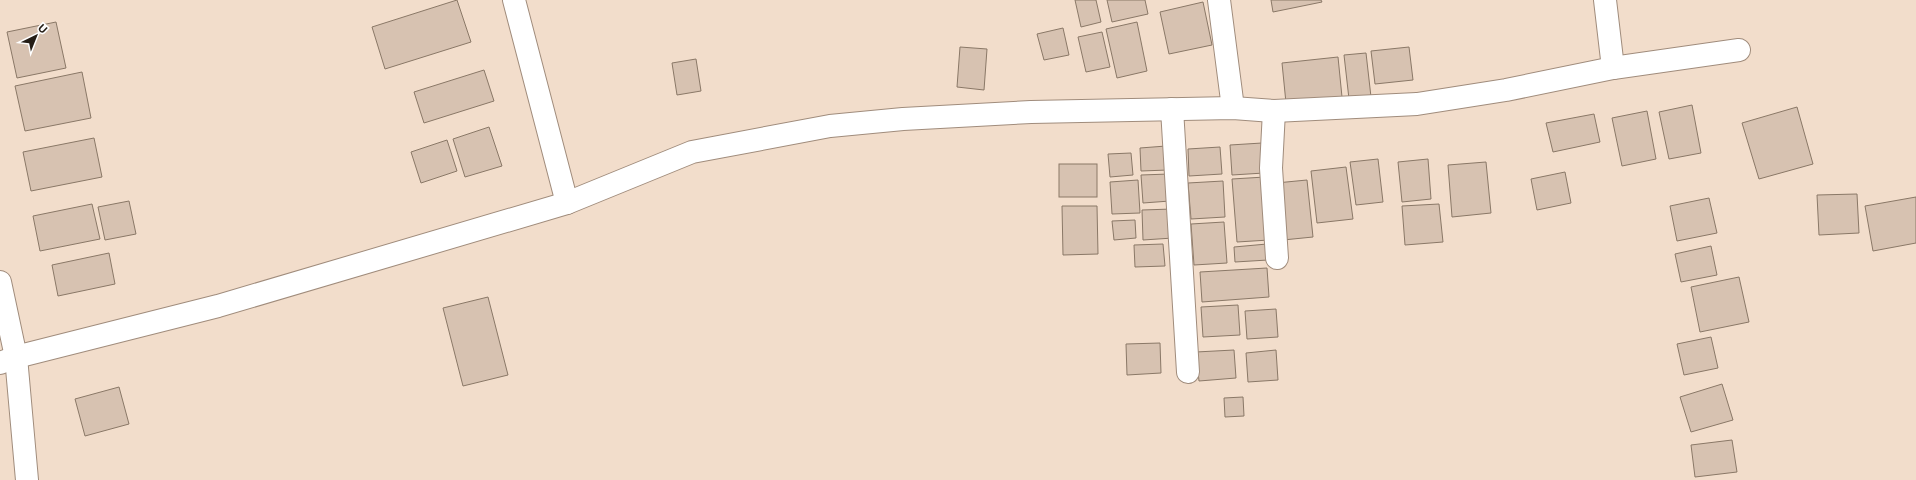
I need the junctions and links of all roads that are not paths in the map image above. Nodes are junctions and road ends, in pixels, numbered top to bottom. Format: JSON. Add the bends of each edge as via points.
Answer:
{"nodes":[{"id":1,"x":514,"y":0,"type":"edge"},
{"id":2,"x":1218,"y":0,"type":"edge"},
{"id":3,"x":1605,"y":0,"type":"edge"},
{"id":4,"x":1740,"y":50,"type":"dead end"},
{"id":5,"x":1614,"y":68,"type":"junction"},
{"id":6,"x":1233,"y":108,"type":"junction"},
{"id":7,"x":1172,"y":109,"type":"junction"},
{"id":8,"x":1274,"y":111,"type":"junction"},
{"id":9,"x":566,"y":203,"type":"junction"},
{"id":10,"x":1277,"y":258,"type":"dead end"},
{"id":11,"x":0,"y":282,"type":"edge"},
{"id":12,"x":8,"y":360,"type":"edge"},
{"id":13,"x":1188,"y":372,"type":"dead end"},
{"id":14,"x":27,"y":480,"type":"edge"}],
"edges":[{"from":1,"to":9,"type":"street"},
{"from":2,"to":6,"type":"street"},
{"from":3,"to":5,"type":"street"},
{"from":4,"to":5,"type":"street"},
{"from":5,"to":8,"type":"street","via":[[1506,90],[1417,104]]},
{"from":6,"to":7,"type":"street"},
{"from":6,"to":8,"type":"street"},
{"from":7,"to":9,"type":"street","via":[[903,118],[830,126],[692,152]]},
{"from":7,"to":13,"type":"street"},
{"from":8,"to":10,"type":"street","via":[[1271,168]]},
{"from":9,"to":12,"type":"street","via":[[218,306]]},
{"from":11,"to":12,"type":"street"},
{"from":12,"to":14,"type":"street"}]}
